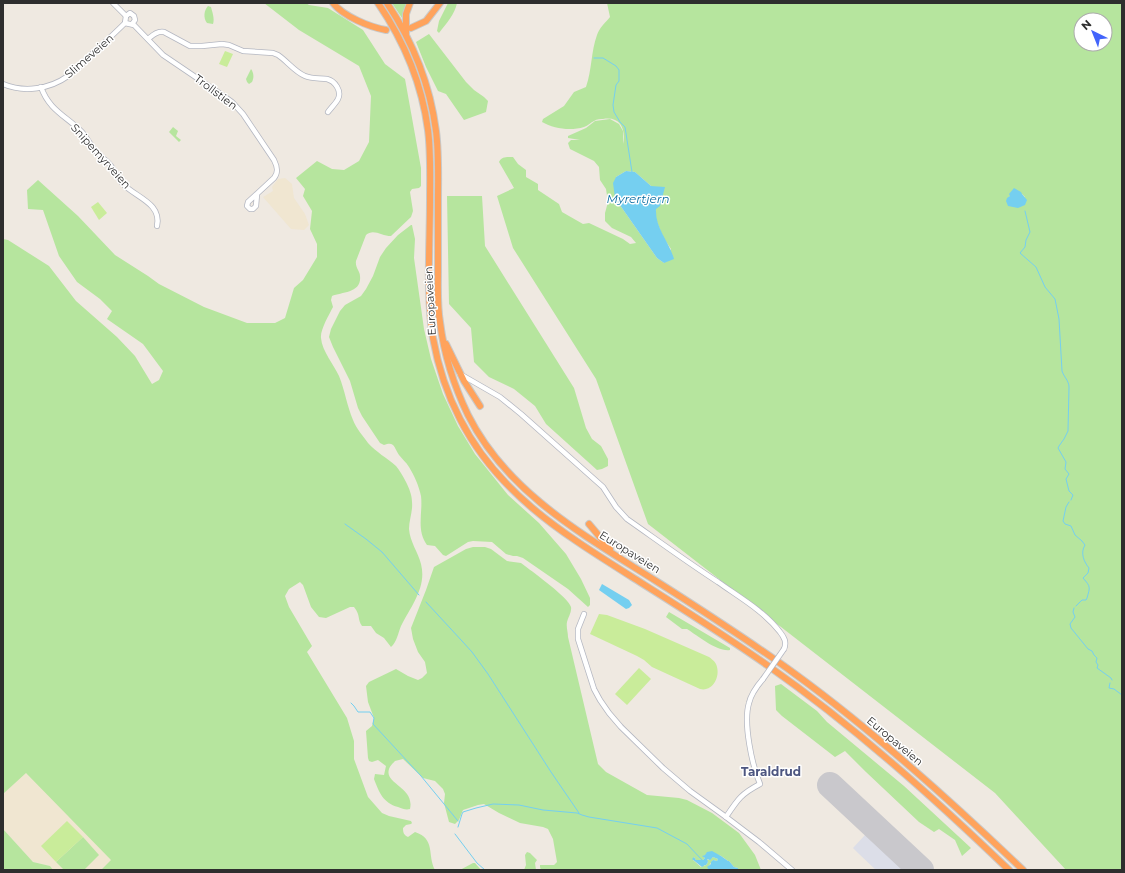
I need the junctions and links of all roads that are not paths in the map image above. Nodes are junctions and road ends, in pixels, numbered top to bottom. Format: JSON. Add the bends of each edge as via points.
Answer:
{"nodes":[{"id":1,"x":113,"y":3,"type":"edge"},
{"id":2,"x":333,"y":3,"type":"edge"},
{"id":3,"x":337,"y":3,"type":"edge"},
{"id":4,"x":378,"y":3,"type":"edge"},
{"id":5,"x":387,"y":3,"type":"edge"},
{"id":6,"x":410,"y":3,"type":"edge"},
{"id":7,"x":437,"y":5,"type":"edge"},
{"id":8,"x":342,"y":11,"type":"junction"},
{"id":9,"x":126,"y":16,"type":"junction"},
{"id":10,"x":125,"y":23,"type":"junction"},
{"id":11,"x":132,"y":24,"type":"junction"},
{"id":12,"x":411,"y":28,"type":"dead end"},
{"id":13,"x":386,"y":30,"type":"dead end"},
{"id":14,"x":407,"y":36,"type":"junction"},
{"id":15,"x":148,"y":39,"type":"junction"},
{"id":16,"x":3,"y":84,"type":"edge"},
{"id":17,"x":41,"y":87,"type":"junction"},
{"id":18,"x":328,"y":112,"type":"dead end"},
{"id":19,"x":257,"y":194,"type":"dead end"},
{"id":20,"x":157,"y":226,"type":"dead end"},
{"id":21,"x":442,"y":336,"type":"junction"},
{"id":22,"x":460,"y":373,"type":"junction"},
{"id":23,"x":480,"y":406,"type":"dead end"},
{"id":24,"x":589,"y":524,"type":"dead end"},
{"id":25,"x":618,"y":557,"type":"junction"},
{"id":26,"x":584,"y":614,"type":"dead end"},
{"id":27,"x":726,"y":817,"type":"junction"},
{"id":28,"x":792,"y":870,"type":"edge"},
{"id":29,"x":1009,"y":870,"type":"edge"},
{"id":30,"x":1023,"y":870,"type":"edge"}],
"edges":[{"from":1,"to":9,"type":"street"},
{"from":2,"to":8,"type":"highway"},
{"from":3,"to":8,"type":"highway"},
{"from":4,"to":29,"type":"highway","name":"Europaveien","via":[[414,70],[426,116],[430,145],[429,296],[433,338],[441,372],[450,398],[487,462],[514,492],[549,522],[727,637],[828,711],[905,775]]},
{"from":5,"to":14,"type":"highway"},
{"from":6,"to":14,"type":"highway","via":[[406,11]]},
{"from":7,"to":12,"type":"highway","via":[[426,21]]},
{"from":8,"to":13,"type":"highway","via":[[366,24]]},
{"from":9,"to":10,"type":"street"},
{"from":9,"to":11,"type":"street","via":[[130,13],[134,16]]},
{"from":10,"to":11,"type":"street"},
{"from":10,"to":17,"type":"street","name":"Slimeveien","via":[[67,76],[54,84]]},
{"from":11,"to":15,"type":"street","name":"Trollstien"},
{"from":14,"to":21,"type":"highway","name":"Europaveien","via":[[421,67],[436,131],[438,295]]},
{"from":15,"to":18,"type":"street","via":[[156,33],[164,32],[193,46],[222,44],[246,52],[278,55],[304,76],[334,82],[339,96]]},
{"from":15,"to":19,"type":"street","name":"Trollstien","via":[[165,56],[236,106],[246,120],[277,168],[274,178]]},
{"from":16,"to":17,"type":"street","name":"Slimeveien","via":[[21,88]]},
{"from":17,"to":20,"type":"street","name":"Snipemyrveien","via":[[56,111],[81,131],[94,150],[111,165],[122,183],[148,202],[158,215]]},
{"from":21,"to":22,"type":"highway"},
{"from":21,"to":25,"type":"highway","name":"Europaveien","via":[[450,370],[463,404],[486,445],[521,486],[543,506]]},
{"from":22,"to":23,"type":"highway"},
{"from":22,"to":27,"type":"street","bridge":true,"via":[[517,411],[599,483],[627,519],[744,600],[766,617],[783,636],[786,644],[784,649],[751,697],[747,708],[752,755],[760,784],[741,795]]},
{"from":24,"to":25,"type":"highway"},
{"from":25,"to":30,"type":"highway","name":"Europaveien","via":[[732,630],[821,693],[912,768]]},
{"from":26,"to":27,"type":"street","via":[[578,629],[578,639],[594,689],[604,706],[621,727],[672,776]]},
{"from":27,"to":28,"type":"street"}]}
